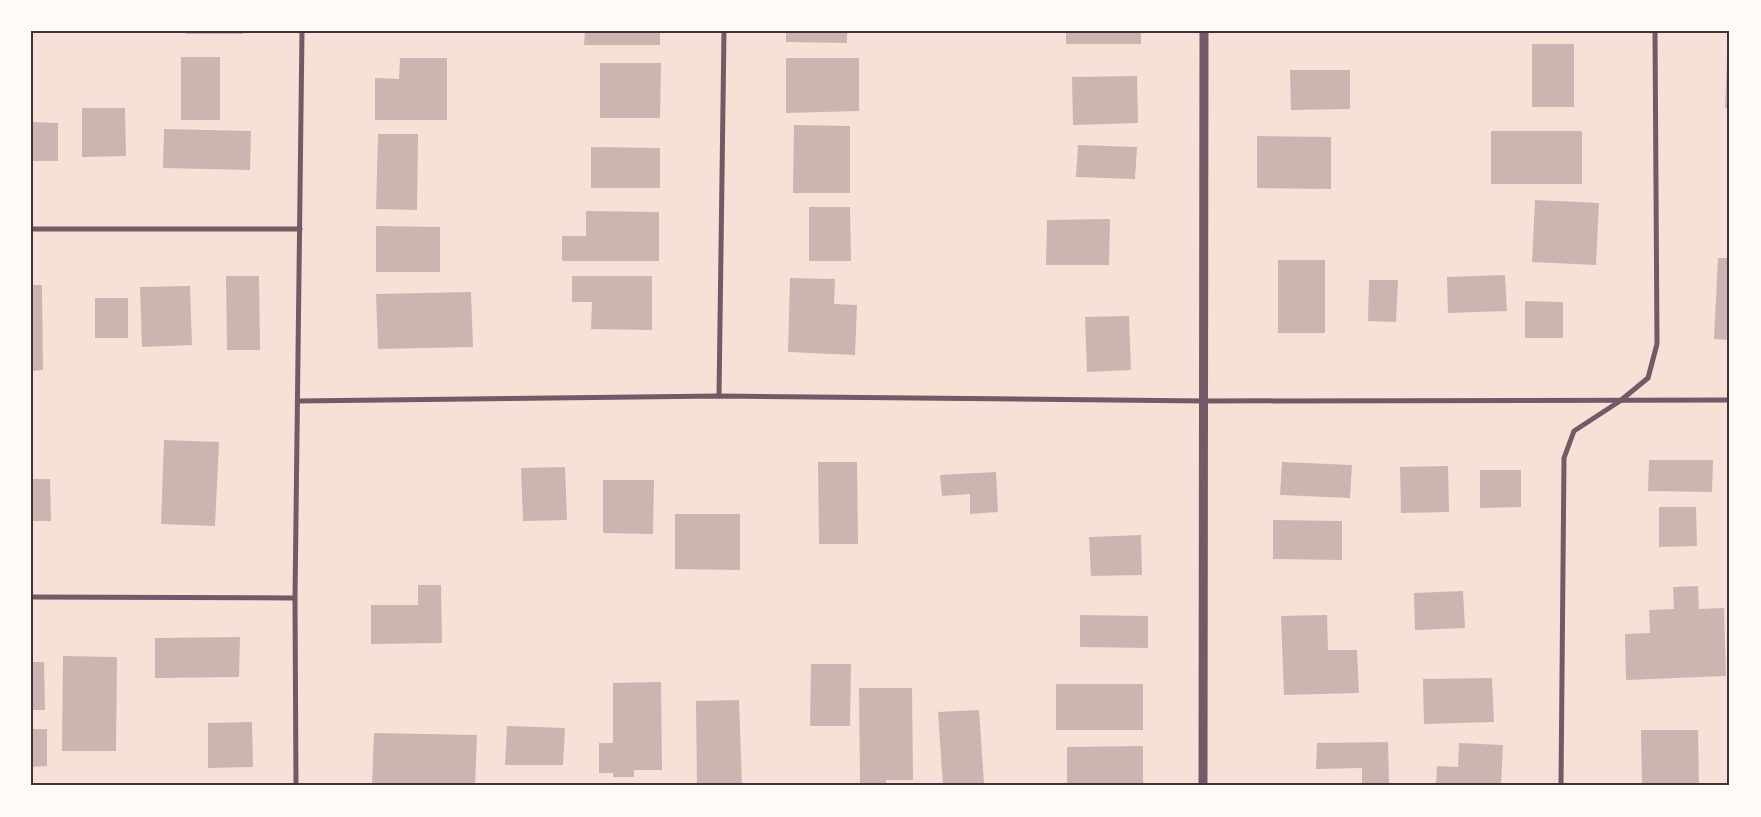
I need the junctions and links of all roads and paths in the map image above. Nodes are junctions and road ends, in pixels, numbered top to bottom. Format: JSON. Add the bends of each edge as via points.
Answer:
{"nodes":[{"id":1,"x":302,"y":31,"type":"edge"},
{"id":2,"x":724,"y":31,"type":"edge"},
{"id":3,"x":1204,"y":31,"type":"edge"},
{"id":4,"x":1655,"y":31,"type":"edge"},
{"id":5,"x":31,"y":229,"type":"edge"},
{"id":6,"x":300,"y":229,"type":"junction"},
{"id":7,"x":718,"y":396,"type":"junction"},
{"id":8,"x":1730,"y":400,"type":"edge"},
{"id":9,"x":298,"y":401,"type":"junction"},
{"id":10,"x":1205,"y":401,"type":"junction"},
{"id":11,"x":1620,"y":401,"type":"junction"},
{"id":12,"x":31,"y":597,"type":"edge"},
{"id":13,"x":295,"y":598,"type":"junction"},
{"id":14,"x":296,"y":786,"type":"edge"},
{"id":15,"x":1203,"y":786,"type":"edge"},
{"id":16,"x":1561,"y":786,"type":"edge"}],
"edges":[{"from":1,"to":6,"type":"street"},
{"from":2,"to":7,"type":"street"},
{"from":3,"to":10,"type":"street"},
{"from":4,"to":11,"type":"street","via":[[1657,344],[1648,378]]},
{"from":5,"to":6,"type":"street"},
{"from":6,"to":9,"type":"street"},
{"from":7,"to":9,"type":"street"},
{"from":7,"to":10,"type":"street"},
{"from":8,"to":11,"type":"street"},
{"from":9,"to":13,"type":"street"},
{"from":10,"to":11,"type":"street"},
{"from":10,"to":15,"type":"street"},
{"from":11,"to":16,"type":"street","via":[[1574,431],[1564,458]]},
{"from":12,"to":13,"type":"street"},
{"from":13,"to":14,"type":"street"}]}
